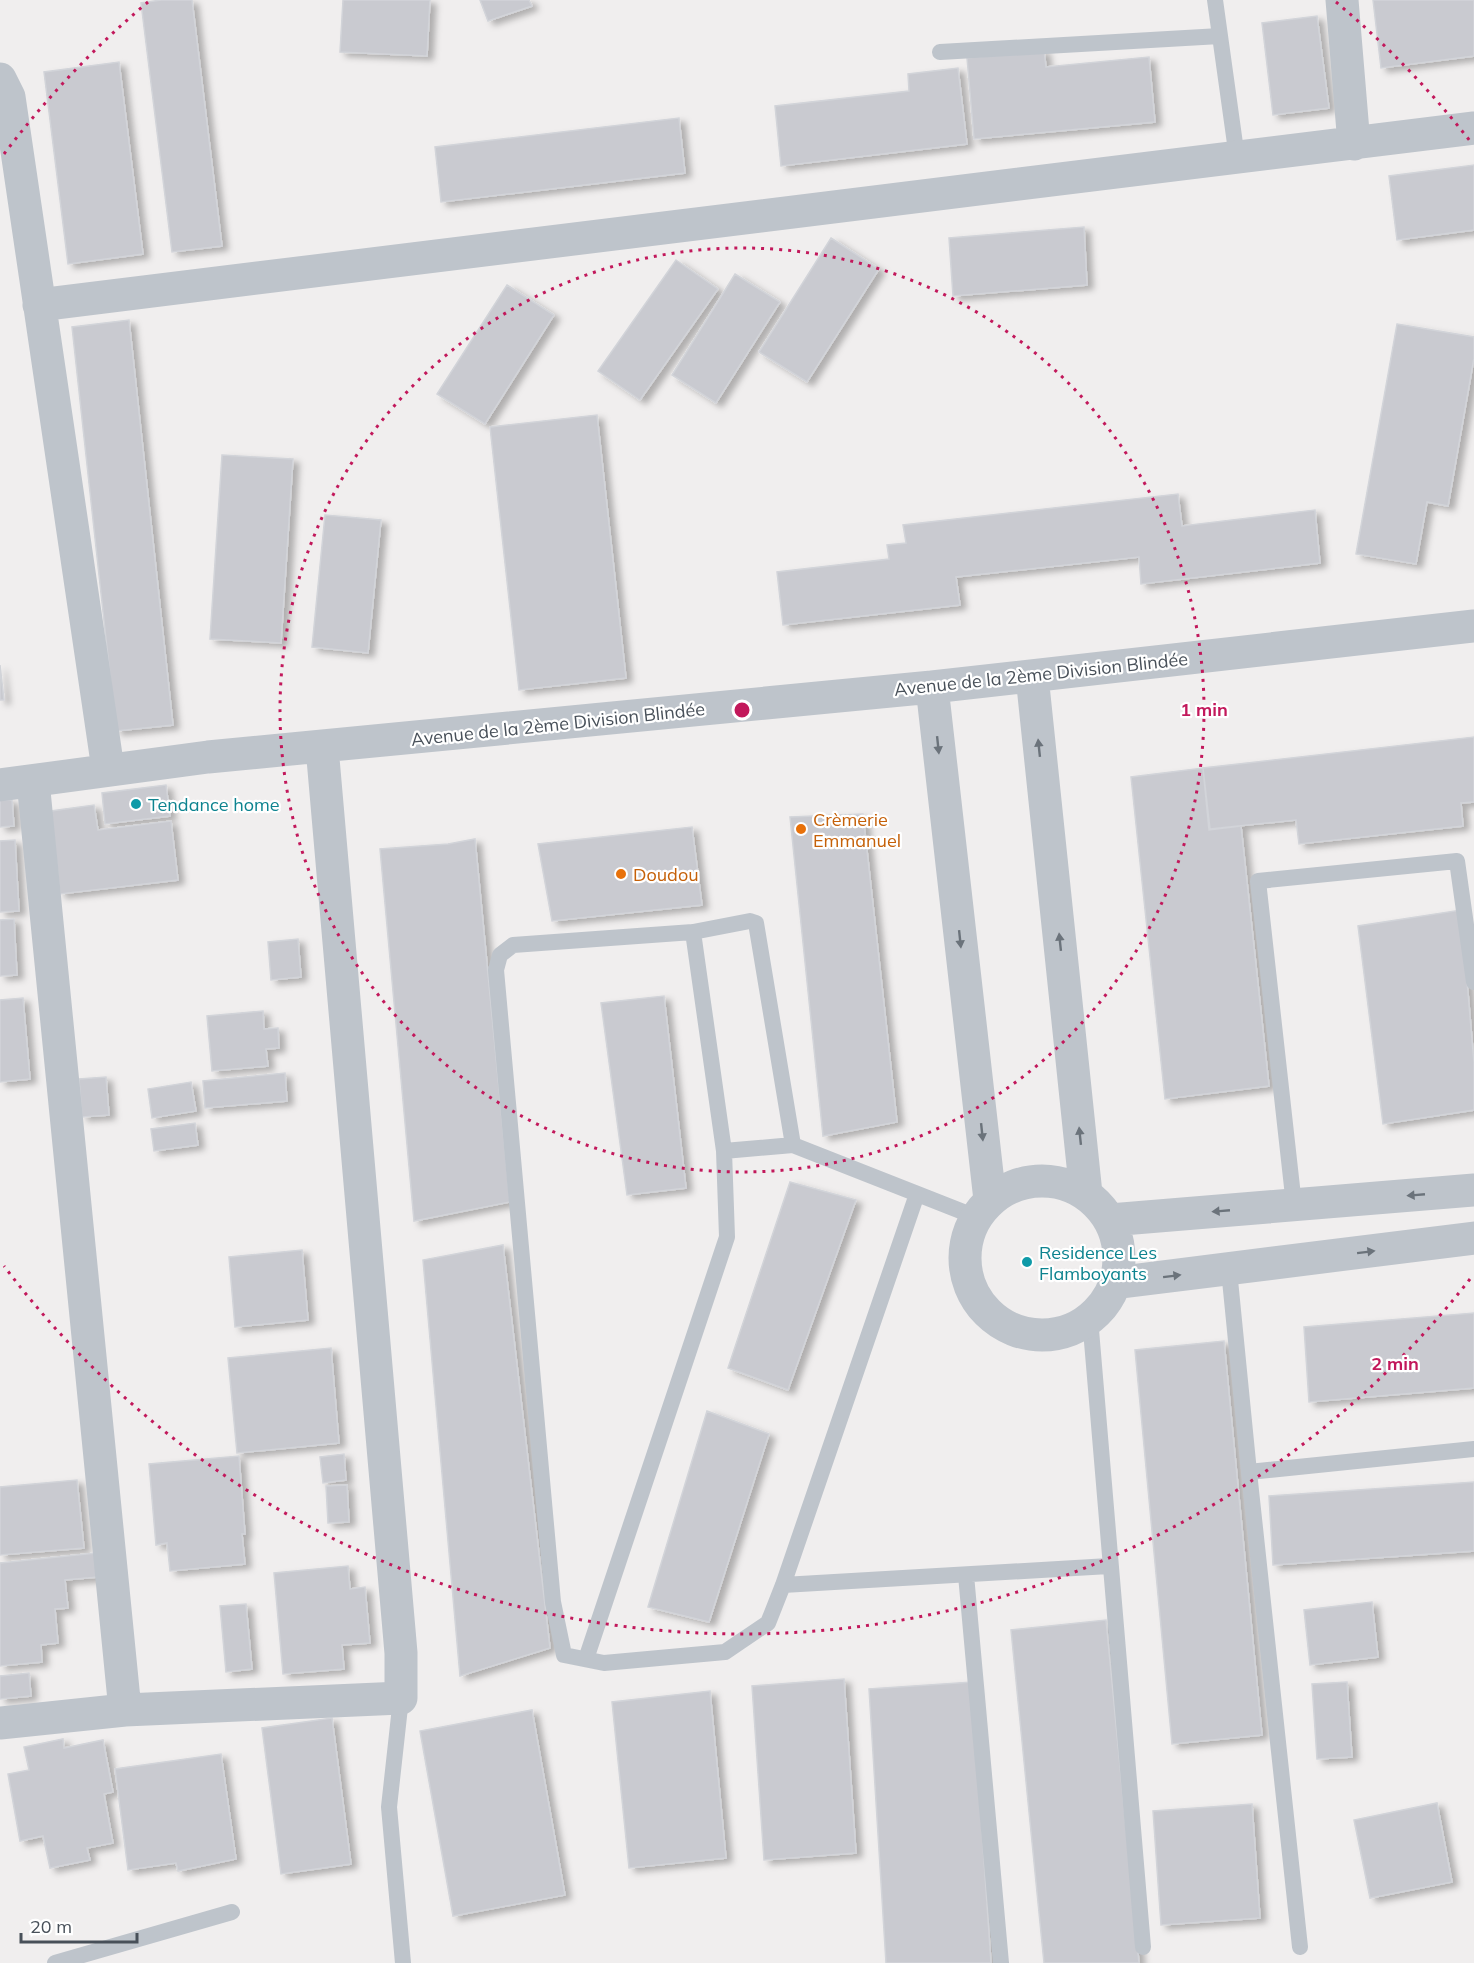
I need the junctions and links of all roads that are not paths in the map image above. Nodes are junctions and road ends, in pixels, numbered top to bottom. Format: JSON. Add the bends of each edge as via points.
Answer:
{"nodes":[{"id":1,"x":1215,"y":0,"type":"edge"},
{"id":2,"x":1342,"y":0,"type":"edge"},
{"id":3,"x":1220,"y":36,"type":"junction"},
{"id":4,"x":940,"y":52,"type":"dead end"},
{"id":5,"x":0,"y":80,"type":"edge"},
{"id":6,"x":1474,"y":128,"type":"edge"},
{"id":7,"x":1354,"y":144,"type":"junction"},
{"id":8,"x":1237,"y":158,"type":"junction"},
{"id":9,"x":39,"y":305,"type":"junction"},
{"id":10,"x":1474,"y":626,"type":"edge"},
{"id":11,"x":1032,"y":676,"type":"junction"},
{"id":12,"x":932,"y":687,"type":"junction"},
{"id":13,"x":322,"y":747,"type":"junction"},
{"id":14,"x":108,"y":769,"type":"junction"},
{"id":15,"x":33,"y":781,"type":"junction"},
{"id":16,"x":0,"y":785,"type":"edge"},
{"id":17,"x":1466,"y":860,"type":"edge"},
{"id":18,"x":693,"y":932,"type":"junction"},
{"id":19,"x":1474,"y":982,"type":"edge"},
{"id":20,"x":793,"y":1145,"type":"junction"},
{"id":21,"x":724,"y":1151,"type":"junction"},
{"id":22,"x":1474,"y":1190,"type":"edge"},
{"id":23,"x":916,"y":1194,"type":"junction"},
{"id":24,"x":1086,"y":1194,"type":"junction"},
{"id":25,"x":1294,"y":1205,"type":"junction"},
{"id":26,"x":983,"y":1209,"type":"junction"},
{"id":27,"x":1110,"y":1220,"type":"junction"},
{"id":28,"x":1474,"y":1238,"type":"edge"},
{"id":29,"x":1229,"y":1270,"type":"junction"},
{"id":30,"x":1114,"y":1283,"type":"junction"},
{"id":31,"x":1090,"y":1318,"type":"junction"},
{"id":32,"x":1474,"y":1449,"type":"edge"},
{"id":33,"x":1249,"y":1473,"type":"junction"},
{"id":34,"x":1109,"y":1566,"type":"junction"},
{"id":35,"x":966,"y":1575,"type":"junction"},
{"id":36,"x":783,"y":1585,"type":"junction"},
{"id":37,"x":586,"y":1659,"type":"junction"},
{"id":38,"x":401,"y":1698,"type":"junction"},
{"id":39,"x":125,"y":1710,"type":"junction"},
{"id":40,"x":0,"y":1723,"type":"edge"},
{"id":41,"x":232,"y":1912,"type":"dead end"},
{"id":42,"x":1143,"y":1947,"type":"dead end"},
{"id":43,"x":1300,"y":1947,"type":"dead end"},
{"id":44,"x":55,"y":1963,"type":"edge"},
{"id":45,"x":403,"y":1963,"type":"edge"},
{"id":46,"x":1001,"y":1963,"type":"edge"}],
"edges":[{"from":1,"to":3,"type":"lane"},
{"from":2,"to":7,"type":"street"},
{"from":3,"to":4,"type":"lane"},
{"from":3,"to":8,"type":"lane"},
{"from":5,"to":9,"type":"street","via":[[9,98]]},
{"from":6,"to":7,"type":"street"},
{"from":7,"to":8,"type":"street"},
{"from":8,"to":9,"type":"street"},
{"from":9,"to":14,"type":"street"},
{"from":10,"to":11,"type":"street","name":"Avenue de la 2ème Division Blindée"},
{"from":11,"to":12,"type":"street","name":"Avenue de la 2ème Division Blindée"},
{"from":24,"to":11,"type":"street","one_way":true},
{"from":12,"to":13,"type":"street","name":"Avenue de la 2ème Division Blindée"},
{"from":12,"to":26,"type":"street","one_way":true},
{"from":13,"to":14,"type":"street","name":"Avenue de la 2ème Division Blindée"},
{"from":13,"to":38,"type":"street","via":[[401,1653]]},
{"from":14,"to":15,"type":"street","name":"Avenue de la 2ème Division Blindée"},
{"from":15,"to":16,"type":"street","name":"Avenue de la 2ème Division Blindée"},
{"from":15,"to":39,"type":"street"},
{"from":17,"to":19,"type":"lane"},
{"from":17,"to":25,"type":"lane","via":[[1258,881]]},
{"from":18,"to":20,"type":"lane","via":[[750,921],[759,928]]},
{"from":18,"to":21,"type":"lane"},
{"from":18,"to":37,"type":"lane","via":[[513,945],[500,955],[496,970],[553,1602],[564,1654]]},
{"from":20,"to":21,"type":"lane"},
{"from":20,"to":23,"type":"lane"},
{"from":21,"to":37,"type":"lane","via":[[727,1237]]},
{"from":22,"to":25,"type":"street","one_way":true},
{"from":23,"to":26,"type":"lane"},
{"from":23,"to":36,"type":"lane"},
{"from":24,"to":26,"type":"street","via":[[1063,1183],[1038,1181],[1012,1187]]},
{"from":24,"to":27,"type":"street"},
{"from":25,"to":27,"type":"street","one_way":true},
{"from":26,"to":31,"type":"street","via":[[968,1237],[966,1269],[976,1299],[990,1315],[1008,1327],[1039,1334],[1071,1329]]},
{"from":27,"to":30,"type":"street","via":[[1119,1262]]},
{"from":29,"to":28,"type":"street","one_way":true},
{"from":30,"to":29,"type":"street","one_way":true},
{"from":29,"to":33,"type":"lane"},
{"from":30,"to":31,"type":"street","via":[[1105,1302]]},
{"from":31,"to":34,"type":"lane"},
{"from":32,"to":33,"type":"lane"},
{"from":33,"to":43,"type":"lane"},
{"from":34,"to":35,"type":"lane"},
{"from":34,"to":42,"type":"lane"},
{"from":35,"to":36,"type":"lane"},
{"from":35,"to":46,"type":"lane"},
{"from":36,"to":37,"type":"lane","via":[[768,1623],[725,1652],[604,1663]]},
{"from":38,"to":39,"type":"street"},
{"from":38,"to":45,"type":"lane","via":[[389,1807]]},
{"from":39,"to":40,"type":"street"},
{"from":41,"to":44,"type":"lane"}]}
